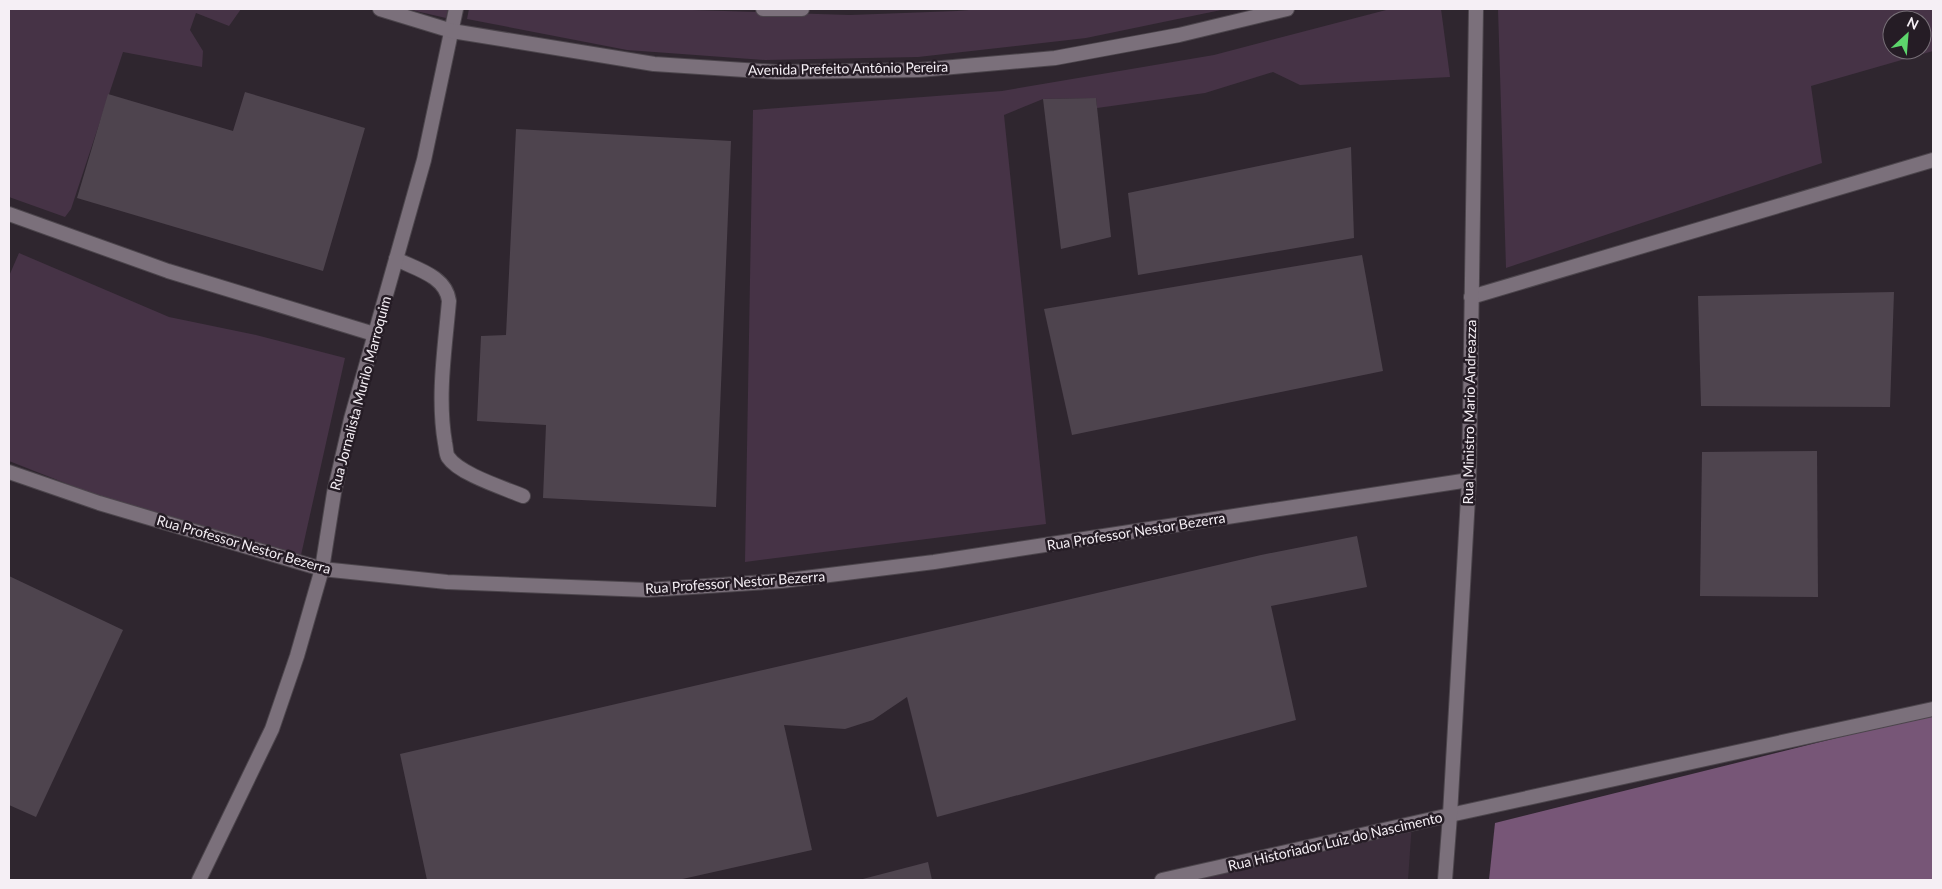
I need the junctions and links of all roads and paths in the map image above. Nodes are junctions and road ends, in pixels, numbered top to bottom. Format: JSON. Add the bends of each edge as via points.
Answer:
{"nodes":[{"id":1,"x":380,"y":9,"type":"edge"},
{"id":2,"x":456,"y":9,"type":"edge"},
{"id":3,"x":763,"y":9,"type":"edge"},
{"id":4,"x":802,"y":9,"type":"edge"},
{"id":5,"x":1287,"y":9,"type":"edge"},
{"id":6,"x":1476,"y":9,"type":"edge"},
{"id":7,"x":452,"y":31,"type":"junction"},
{"id":8,"x":1933,"y":160,"type":"edge"},
{"id":9,"x":9,"y":214,"type":"edge"},
{"id":10,"x":396,"y":259,"type":"junction"},
{"id":11,"x":1471,"y":297,"type":"junction"},
{"id":12,"x":374,"y":334,"type":"junction"},
{"id":13,"x":9,"y":472,"type":"edge"},
{"id":14,"x":1469,"y":480,"type":"junction"},
{"id":15,"x":523,"y":496,"type":"dead end"},
{"id":16,"x":322,"y":569,"type":"junction"},
{"id":17,"x":1933,"y":709,"type":"edge"},
{"id":18,"x":1450,"y":815,"type":"junction"},
{"id":19,"x":199,"y":880,"type":"edge"},
{"id":20,"x":1162,"y":880,"type":"edge"},
{"id":21,"x":1444,"y":880,"type":"edge"}],
"edges":[{"from":1,"to":7,"type":"street","name":"Avenida Prefeito Antônio Pereira"},
{"from":2,"to":7,"type":"street","name":"Rua Jornalista Murilo Marroquim"},
{"from":3,"to":4,"type":"street"},
{"from":5,"to":7,"type":"street","name":"Avenida Prefeito Antônio Pereira","via":[[1179,35],[1055,58],[919,70],[777,72],[654,64]]},
{"from":6,"to":11,"type":"street","name":"Rua Ministro Mario Andreazza"},
{"from":7,"to":10,"type":"street","name":"Rua Jornalista Murilo Marroquim","via":[[424,160]]},
{"from":8,"to":11,"type":"street"},
{"from":9,"to":12,"type":"street","via":[[168,271]]},
{"from":10,"to":12,"type":"street","name":"Rua Jornalista Murilo Marroquim"},
{"from":10,"to":15,"type":"street","via":[[440,280],[448,293],[450,301],[442,378],[448,457],[460,468],[486,482]]},
{"from":11,"to":14,"type":"street","name":"Rua Ministro Mario Andreazza"},
{"from":12,"to":16,"type":"street","name":"Rua Jornalista Murilo Marroquim","via":[[334,493]]},
{"from":13,"to":16,"type":"street","name":"Rua Professor Nestor Bezerra","via":[[99,503]]},
{"from":14,"to":16,"type":"street","name":"Rua Professor Nestor Bezerra","via":[[934,562],[781,581],[647,590],[447,582]]},
{"from":14,"to":18,"type":"street","name":"Rua Ministro Mario Andreazza"},
{"from":16,"to":19,"type":"street","name":"Rua Jornalista Murilo Marroquim","via":[[272,730]]},
{"from":17,"to":18,"type":"street","name":"Rua Historiador Luiz do Nascimento"},
{"from":18,"to":20,"type":"street","name":"Rua Historiador Luiz do Nascimento"},
{"from":18,"to":21,"type":"street","name":"Rua Ministro Mario Andreazza"}]}
